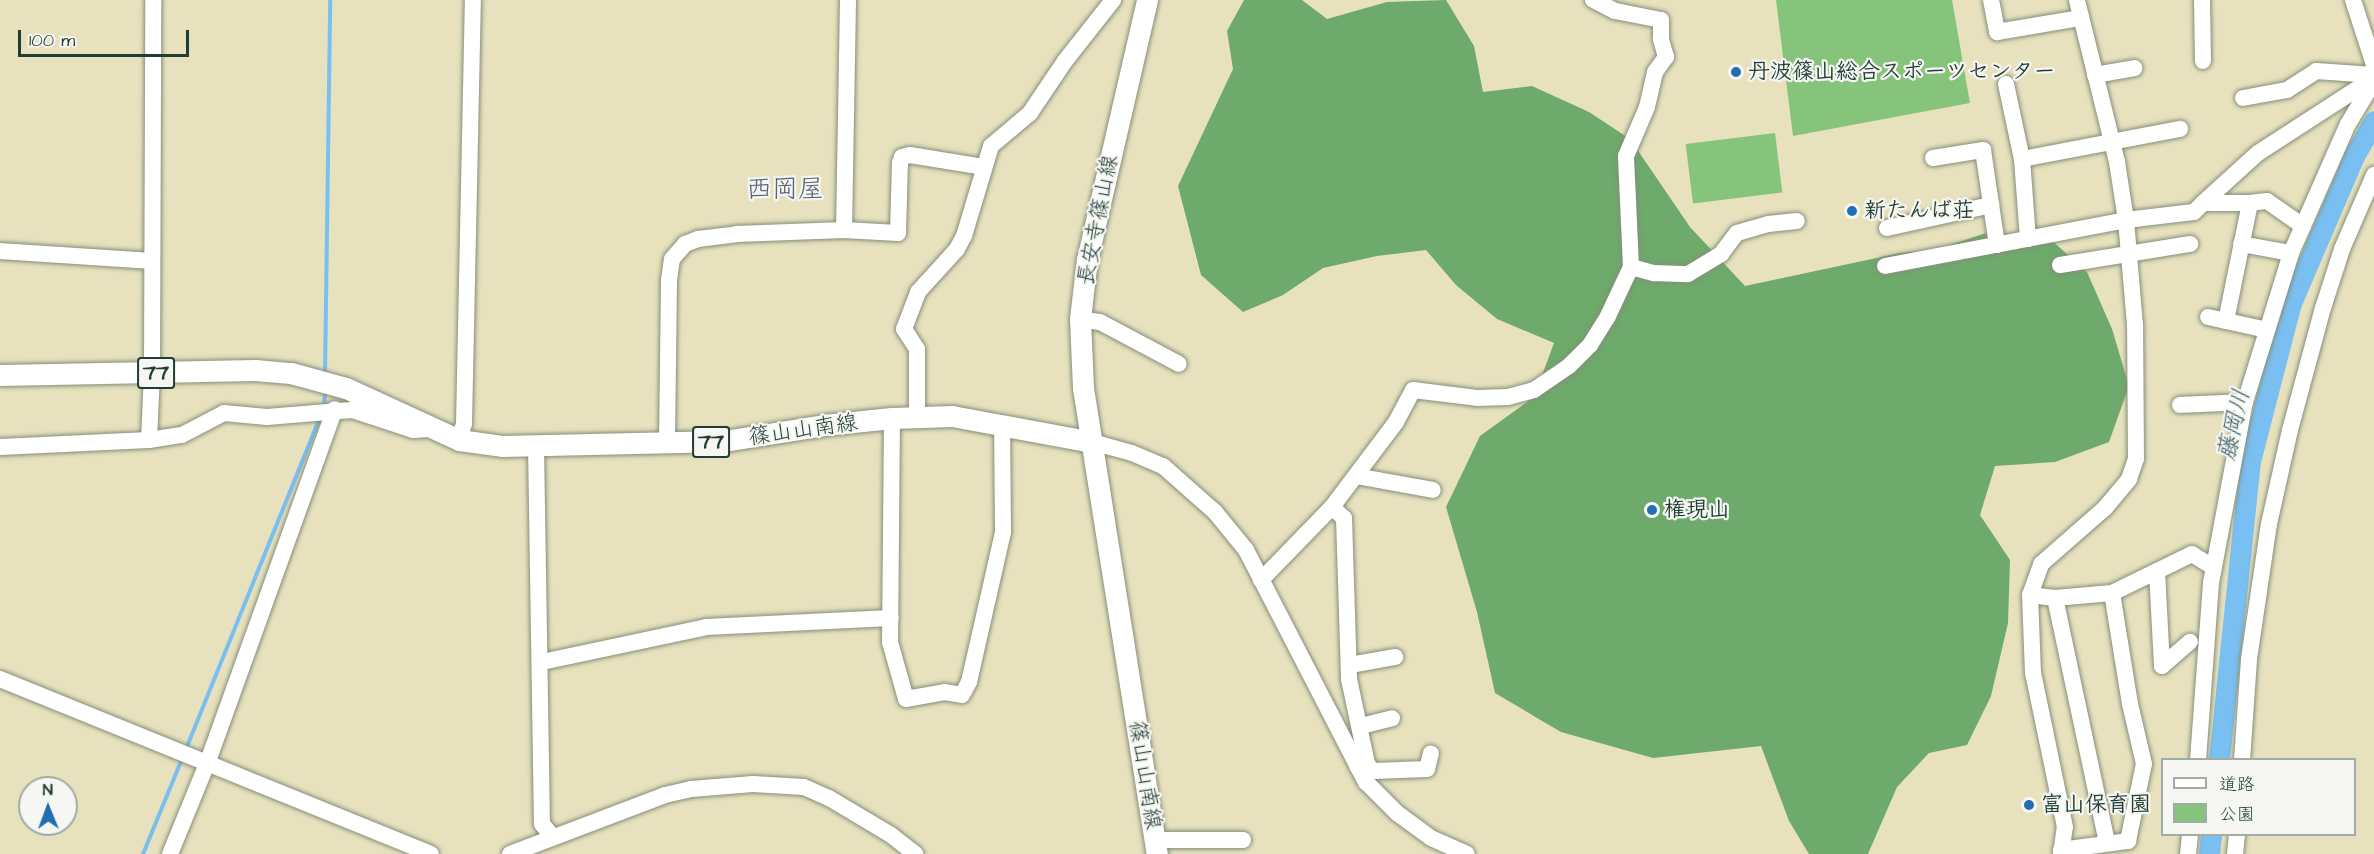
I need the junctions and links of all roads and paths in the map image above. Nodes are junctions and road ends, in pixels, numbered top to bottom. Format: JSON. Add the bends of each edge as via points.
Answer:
{"nodes":[{"id":1,"x":153,"y":0,"type":"edge"},
{"id":2,"x":473,"y":0,"type":"edge"},
{"id":3,"x":848,"y":0,"type":"edge"},
{"id":4,"x":1113,"y":0,"type":"edge"},
{"id":5,"x":1147,"y":0,"type":"edge"},
{"id":6,"x":1593,"y":0,"type":"edge"},
{"id":7,"x":1991,"y":0,"type":"edge"},
{"id":8,"x":2077,"y":0,"type":"edge"},
{"id":9,"x":2202,"y":0,"type":"edge"},
{"id":10,"x":2353,"y":0,"type":"edge"},
{"id":11,"x":2081,"y":18,"type":"junction"},
{"id":12,"x":2203,"y":61,"type":"dead end"},
{"id":13,"x":2374,"y":65,"type":"edge"},
{"id":14,"x":2133,"y":68,"type":"dead end"},
{"id":15,"x":2095,"y":75,"type":"junction"},
{"id":16,"x":2374,"y":78,"type":"edge"},
{"id":17,"x":2006,"y":84,"type":"dead end"},
{"id":18,"x":2243,"y":98,"type":"dead end"},
{"id":19,"x":2180,"y":129,"type":"dead end"},
{"id":20,"x":2112,"y":141,"type":"junction"},
{"id":21,"x":1933,"y":158,"type":"dead end"},
{"id":22,"x":2022,"y":159,"type":"junction"},
{"id":23,"x":983,"y":167,"type":"junction"},
{"id":24,"x":2374,"y":175,"type":"edge"},
{"id":25,"x":2203,"y":203,"type":"junction"},
{"id":26,"x":2250,"y":203,"type":"junction"},
{"id":27,"x":1991,"y":205,"type":"junction"},
{"id":28,"x":2126,"y":220,"type":"junction"},
{"id":29,"x":1797,"y":221,"type":"dead end"},
{"id":30,"x":2303,"y":226,"type":"junction"},
{"id":31,"x":1887,"y":228,"type":"dead end"},
{"id":32,"x":844,"y":230,"type":"junction"},
{"id":33,"x":2028,"y":239,"type":"junction"},
{"id":34,"x":2190,"y":244,"type":"dead end"},
{"id":35,"x":2241,"y":244,"type":"junction"},
{"id":36,"x":1997,"y":245,"type":"junction"},
{"id":37,"x":0,"y":250,"type":"edge"},
{"id":38,"x":2291,"y":253,"type":"junction"},
{"id":39,"x":2129,"y":255,"type":"junction"},
{"id":40,"x":153,"y":261,"type":"junction"},
{"id":41,"x":2060,"y":265,"type":"dead end"},
{"id":42,"x":1885,"y":266,"type":"dead end"},
{"id":43,"x":1631,"y":267,"type":"junction"},
{"id":44,"x":2208,"y":317,"type":"dead end"},
{"id":45,"x":1080,"y":319,"type":"junction"},
{"id":46,"x":2226,"y":321,"type":"junction"},
{"id":47,"x":2267,"y":330,"type":"junction"},
{"id":48,"x":1179,"y":364,"type":"dead end"},
{"id":49,"x":152,"y":373,"type":"junction"},
{"id":50,"x":0,"y":375,"type":"edge"},
{"id":51,"x":2245,"y":402,"type":"junction"},
{"id":52,"x":2180,"y":405,"type":"dead end"},
{"id":53,"x":326,"y":410,"type":"junction"},
{"id":54,"x":916,"y":417,"type":"junction"},
{"id":55,"x":892,"y":418,"type":"junction"},
{"id":56,"x":1002,"y":424,"type":"junction"},
{"id":57,"x":431,"y":429,"type":"junction"},
{"id":58,"x":149,"y":440,"type":"junction"},
{"id":59,"x":459,"y":440,"type":"junction"},
{"id":60,"x":1092,"y":442,"type":"junction"},
{"id":61,"x":668,"y":444,"type":"junction"},
{"id":62,"x":536,"y":445,"type":"junction"},
{"id":63,"x":0,"y":447,"type":"edge"},
{"id":64,"x":1356,"y":476,"type":"junction"},
{"id":65,"x":1433,"y":490,"type":"dead end"},
{"id":66,"x":1332,"y":507,"type":"junction"},
{"id":67,"x":2214,"y":567,"type":"junction"},
{"id":68,"x":2157,"y":571,"type":"junction"},
{"id":69,"x":1261,"y":580,"type":"junction"},
{"id":70,"x":2112,"y":593,"type":"junction"},
{"id":71,"x":2030,"y":595,"type":"junction"},
{"id":72,"x":2055,"y":598,"type":"junction"},
{"id":73,"x":891,"y":618,"type":"junction"},
{"id":74,"x":2190,"y":642,"type":"dead end"},
{"id":75,"x":1395,"y":657,"type":"dead end"},
{"id":76,"x":542,"y":662,"type":"junction"},
{"id":77,"x":1350,"y":665,"type":"junction"},
{"id":78,"x":0,"y":679,"type":"edge"},
{"id":79,"x":1392,"y":718,"type":"dead end"},
{"id":80,"x":1361,"y":726,"type":"junction"},
{"id":81,"x":1431,"y":753,"type":"dead end"},
{"id":82,"x":2198,"y":758,"type":"edge"},
{"id":83,"x":2242,"y":758,"type":"edge"},
{"id":84,"x":207,"y":764,"type":"junction"},
{"id":85,"x":1362,"y":765,"type":"junction"},
{"id":86,"x":2190,"y":836,"type":"edge"},
{"id":87,"x":2236,"y":836,"type":"edge"},
{"id":88,"x":553,"y":837,"type":"junction"},
{"id":89,"x":1243,"y":840,"type":"dead end"},
{"id":90,"x":2107,"y":843,"type":"junction"},
{"id":91,"x":1156,"y":847,"type":"edge"},
{"id":92,"x":2061,"y":852,"type":"edge"},
{"id":93,"x":170,"y":854,"type":"edge"},
{"id":94,"x":431,"y":854,"type":"edge"},
{"id":95,"x":510,"y":854,"type":"edge"},
{"id":96,"x":534,"y":854,"type":"edge"},
{"id":97,"x":915,"y":854,"type":"edge"},
{"id":98,"x":1467,"y":854,"type":"edge"},
{"id":99,"x":2188,"y":854,"type":"edge"},
{"id":100,"x":2235,"y":854,"type":"edge"}],
"edges":[{"from":1,"to":40,"type":"street"},
{"from":2,"to":59,"type":"street","via":[[464,424]]},
{"from":3,"to":32,"type":"street"},
{"from":4,"to":23,"type":"street","via":[[1030,113],[991,146]]},
{"from":5,"to":45,"type":"main road","name":"長安寺篠山線","via":[[1087,259]]},
{"from":6,"to":43,"type":"street","via":[[1615,11],[1661,20],[1666,57],[1655,72],[1647,107],[1626,156]]},
{"from":7,"to":11,"type":"street","via":[[1997,32]]},
{"from":8,"to":11,"type":"street"},
{"from":9,"to":12,"type":"street"},
{"from":10,"to":13,"type":"street"},
{"from":11,"to":15,"type":"street"},
{"from":14,"to":15,"type":"street"},
{"from":15,"to":20,"type":"street"},
{"from":16,"to":18,"type":"street","via":[[2316,71],[2287,90]]},
{"from":16,"to":25,"type":"street","via":[[2258,153]]},
{"from":16,"to":30,"type":"street","via":[[2348,124]]},
{"from":17,"to":22,"type":"street"},
{"from":19,"to":20,"type":"street"},
{"from":20,"to":22,"type":"street"},
{"from":20,"to":28,"type":"street"},
{"from":21,"to":27,"type":"street","via":[[1983,150]]},
{"from":22,"to":33,"type":"street"},
{"from":23,"to":32,"type":"street","via":[[902,157],[898,233]]},
{"from":23,"to":54,"type":"street","via":[[964,236],[918,292],[904,329],[917,349]]},
{"from":24,"to":83,"type":"street","via":[[2339,258],[2288,440],[2269,524],[2250,659]]},
{"from":25,"to":26,"type":"street"},
{"from":25,"to":28,"type":"street","via":[[2194,212]]},
{"from":26,"to":30,"type":"street","via":[[2267,201]]},
{"from":26,"to":35,"type":"street"},
{"from":27,"to":31,"type":"street"},
{"from":27,"to":36,"type":"street"},
{"from":28,"to":33,"type":"street"},
{"from":28,"to":39,"type":"street"},
{"from":29,"to":43,"type":"street","via":[[1737,233],[1720,254],[1688,274],[1654,273]]},
{"from":30,"to":38,"type":"street"},
{"from":32,"to":61,"type":"street","via":[[698,239],[685,244],[672,259]]},
{"from":33,"to":36,"type":"street"},
{"from":34,"to":39,"type":"street"},
{"from":35,"to":38,"type":"street"},
{"from":35,"to":46,"type":"street"},
{"from":36,"to":42,"type":"street"},
{"from":37,"to":40,"type":"street"},
{"from":38,"to":47,"type":"street"},
{"from":39,"to":41,"type":"street"},
{"from":39,"to":71,"type":"street","via":[[2135,325],[2136,459],[2129,479],[2105,508],[2041,564]]},
{"from":40,"to":49,"type":"street"},
{"from":43,"to":64,"type":"street","via":[[1590,345],[1569,366],[1534,390],[1508,398],[1413,390],[1396,422]]},
{"from":44,"to":46,"type":"street"},
{"from":45,"to":48,"type":"street","via":[[1100,322]]},
{"from":45,"to":60,"type":"main road","name":"長安寺篠山線","via":[[1083,388]]},
{"from":46,"to":47,"type":"street"},
{"from":47,"to":51,"type":"street"},
{"from":49,"to":50,"type":"main road","name":"篠山山南線","number":"77"},
{"from":49,"to":57,"type":"main road","name":"篠山山南線","number":"77","via":[[255,370],[312,377]]},
{"from":49,"to":58,"type":"street"},
{"from":51,"to":52,"type":"street"},
{"from":51,"to":67,"type":"street"},
{"from":53,"to":57,"type":"street","via":[[352,410],[413,430]]},
{"from":53,"to":58,"type":"street","via":[[267,417],[224,413],[182,435]]},
{"from":53,"to":84,"type":"street"},
{"from":54,"to":55,"type":"main road","name":"篠山山南線","number":"77"},
{"from":54,"to":56,"type":"main road","name":"篠山山南線","number":"77","via":[[952,416]]},
{"from":55,"to":61,"type":"main road","name":"篠山山南線","number":"77","via":[[724,441]]},
{"from":55,"to":73,"type":"street"},
{"from":56,"to":60,"type":"main road","name":"篠山山南線","number":"77"},
{"from":56,"to":73,"type":"street","via":[[1003,532],[976,657],[963,694],[944,692],[906,699],[890,642]]},
{"from":57,"to":59,"type":"main road","name":"篠山山南線","number":"77"},
{"from":58,"to":63,"type":"street"},
{"from":59,"to":62,"type":"main road","name":"篠山山南線","number":"77","via":[[502,446]]},
{"from":60,"to":69,"type":"street","via":[[1163,466],[1182,480],[1240,542]]},
{"from":60,"to":91,"type":"main road","name":"篠山山南線"},
{"from":61,"to":62,"type":"main road","name":"篠山山南線","number":"77"},
{"from":62,"to":76,"type":"street"},
{"from":64,"to":65,"type":"street"},
{"from":64,"to":66,"type":"street"},
{"from":66,"to":69,"type":"street"},
{"from":66,"to":77,"type":"street","via":[[1344,518]]},
{"from":67,"to":68,"type":"street","via":[[2192,554]]},
{"from":67,"to":82,"type":"street"},
{"from":68,"to":70,"type":"street"},
{"from":68,"to":74,"type":"street","via":[[2162,666]]},
{"from":69,"to":85,"type":"street"},
{"from":70,"to":72,"type":"street"},
{"from":70,"to":90,"type":"street","via":[[2144,764],[2128,841]]},
{"from":71,"to":72,"type":"street"},
{"from":71,"to":92,"type":"street","via":[[2033,673],[2065,827]]},
{"from":72,"to":90,"type":"street"},
{"from":73,"to":76,"type":"street","via":[[706,627]]},
{"from":75,"to":77,"type":"street"},
{"from":76,"to":88,"type":"street","via":[[542,824]]},
{"from":77,"to":80,"type":"street","via":[[1349,679]]},
{"from":78,"to":84,"type":"street"},
{"from":79,"to":80,"type":"street"},
{"from":80,"to":85,"type":"street"},
{"from":81,"to":85,"type":"street","via":[[1427,769],[1373,771]]},
{"from":84,"to":93,"type":"street"},
{"from":84,"to":94,"type":"street"},
{"from":85,"to":98,"type":"street","via":[[1366,782],[1397,813],[1431,838]]},
{"from":86,"to":99,"type":"street"},
{"from":87,"to":100,"type":"street"},
{"from":88,"to":95,"type":"street"},
{"from":88,"to":96,"type":"street"},
{"from":88,"to":97,"type":"street","via":[[666,795],[753,784],[804,787],[891,835]]},
{"from":89,"to":91,"type":"street"},
{"from":90,"to":92,"type":"street"}]}
